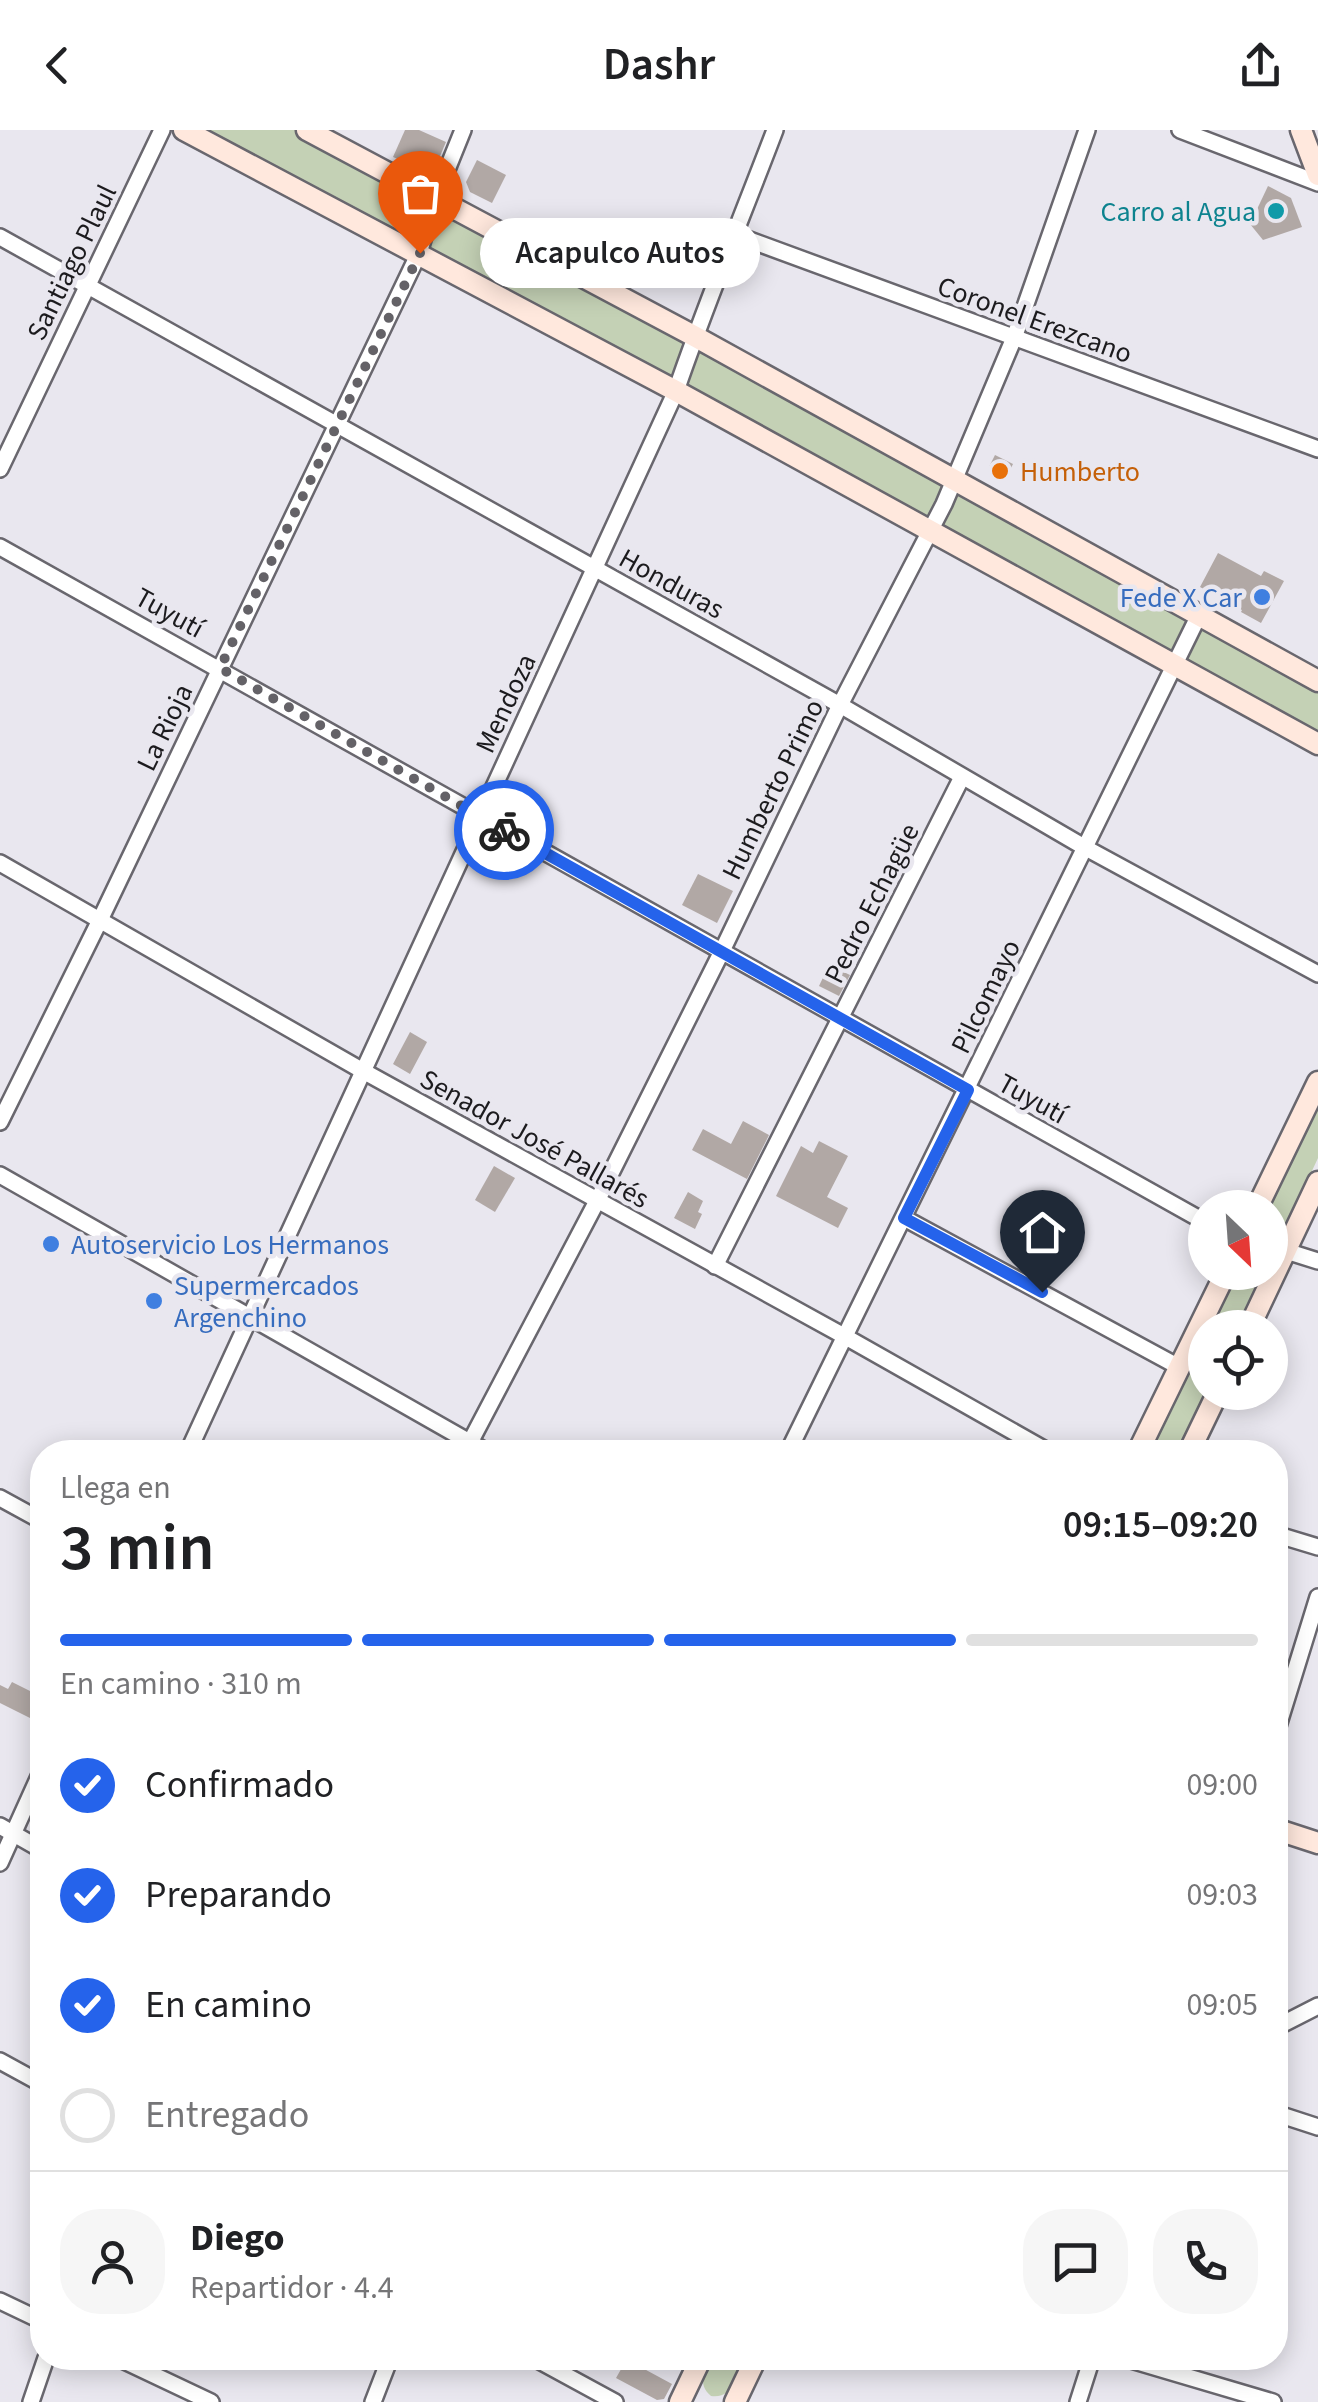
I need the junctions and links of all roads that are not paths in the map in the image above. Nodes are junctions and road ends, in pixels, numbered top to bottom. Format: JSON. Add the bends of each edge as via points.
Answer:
{"nodes":[{"id":1,"x":162,"y":130,"type":"edge"},
{"id":2,"x":184,"y":130,"type":"edge"},
{"id":3,"x":306,"y":130,"type":"edge"},
{"id":4,"x":462,"y":130,"type":"edge"},
{"id":5,"x":775,"y":130,"type":"edge"},
{"id":6,"x":1087,"y":130,"type":"edge"},
{"id":7,"x":1180,"y":130,"type":"edge"},
{"id":8,"x":1301,"y":130,"type":"edge"},
{"id":9,"x":1318,"y":179,"type":"edge"},
{"id":10,"x":436,"y":197,"type":"junction"},
{"id":11,"x":736,"y":235,"type":"junction"},
{"id":12,"x":0,"y":237,"type":"edge"},
{"id":13,"x":420,"y":253,"type":"junction"},
{"id":14,"x":88,"y":286,"type":"junction"},
{"id":15,"x":694,"y":336,"type":"junction"},
{"id":16,"x":1014,"y":338,"type":"junction"},
{"id":17,"x":676,"y":390,"type":"junction"},
{"id":18,"x":338,"y":423,"type":"junction"},
{"id":19,"x":1318,"y":449,"type":"edge"},
{"id":20,"x":0,"y":470,"type":"edge"},
{"id":21,"x":955,"y":479,"type":"junction"},
{"id":22,"x":929,"y":532,"type":"junction"},
{"id":23,"x":0,"y":547,"type":"edge"},
{"id":24,"x":594,"y":568,"type":"junction"},
{"id":25,"x":1199,"y":615,"type":"junction"},
{"id":26,"x":1174,"y":665,"type":"junction"},
{"id":27,"x":220,"y":668,"type":"junction"},
{"id":28,"x":1318,"y":681,"type":"edge"},
{"id":29,"x":840,"y":705,"type":"junction"},
{"id":30,"x":1318,"y":744,"type":"edge"},
{"id":31,"x":962,"y":777,"type":"junction"},
{"id":32,"x":480,"y":816,"type":"junction"},
{"id":33,"x":1084,"y":847,"type":"junction"},
{"id":34,"x":0,"y":863,"type":"edge"},
{"id":35,"x":100,"y":920,"type":"junction"},
{"id":36,"x":722,"y":951,"type":"junction"},
{"id":37,"x":1318,"y":974,"type":"edge"},
{"id":38,"x":840,"y":1018,"type":"junction"},
{"id":39,"x":363,"y":1072,"type":"junction"},
{"id":40,"x":1318,"y":1082,"type":"edge"},
{"id":41,"x":968,"y":1090,"type":"junction"},
{"id":42,"x":0,"y":1122,"type":"edge"},
{"id":43,"x":0,"y":1174,"type":"edge"},
{"id":44,"x":1318,"y":1182,"type":"edge"},
{"id":45,"x":1267,"y":1190,"type":"edge"},
{"id":46,"x":597,"y":1201,"type":"junction"},
{"id":47,"x":1188,"y":1213,"type":"edge"},
{"id":48,"x":904,"y":1218,"type":"junction"},
{"id":49,"x":1288,"y":1232,"type":"edge"},
{"id":50,"x":1288,"y":1251,"type":"edge"},
{"id":51,"x":1318,"y":1260,"type":"edge"},
{"id":52,"x":715,"y":1266,"type":"junction"},
{"id":53,"x":1217,"y":1290,"type":"edge"},
{"id":54,"x":250,"y":1318,"type":"junction"},
{"id":55,"x":844,"y":1336,"type":"junction"},
{"id":56,"x":1179,"y":1367,"type":"junction"},
{"id":57,"x":1209,"y":1410,"type":"edge"},
{"id":58,"x":194,"y":1440,"type":"edge"},
{"id":59,"x":454,"y":1440,"type":"edge"},
{"id":60,"x":471,"y":1440,"type":"edge"},
{"id":61,"x":794,"y":1440,"type":"edge"},
{"id":62,"x":1028,"y":1440,"type":"edge"},
{"id":63,"x":1144,"y":1440,"type":"edge"},
{"id":64,"x":1195,"y":1440,"type":"edge"},
{"id":65,"x":0,"y":1498,"type":"edge"},
{"id":66,"x":30,"y":1514,"type":"edge"},
{"id":67,"x":1288,"y":1538,"type":"edge"},
{"id":68,"x":1318,"y":1548,"type":"edge"},
{"id":69,"x":1318,"y":1597,"type":"edge"},
{"id":70,"x":1288,"y":1694,"type":"edge"},
{"id":71,"x":30,"y":1791,"type":"edge"},
{"id":72,"x":7,"y":1830,"type":"edge"},
{"id":73,"x":1288,"y":1834,"type":"edge"},
{"id":74,"x":1318,"y":1842,"type":"edge"},
{"id":75,"x":30,"y":1843,"type":"edge"},
{"id":76,"x":0,"y":1863,"type":"edge"},
{"id":77,"x":1318,"y":2006,"type":"edge"},
{"id":78,"x":1288,"y":2021,"type":"edge"},
{"id":79,"x":0,"y":2060,"type":"edge"},
{"id":80,"x":30,"y":2077,"type":"edge"},
{"id":81,"x":1288,"y":2118,"type":"edge"},
{"id":82,"x":1318,"y":2127,"type":"edge"},
{"id":83,"x":0,"y":2301,"type":"edge"},
{"id":84,"x":30,"y":2316,"type":"edge"},
{"id":85,"x":42,"y":2370,"type":"edge"},
{"id":86,"x":143,"y":2370,"type":"edge"},
{"id":87,"x":386,"y":2370,"type":"edge"},
{"id":88,"x":556,"y":2370,"type":"edge"},
{"id":89,"x":695,"y":2370,"type":"edge"},
{"id":90,"x":750,"y":2370,"type":"edge"},
{"id":91,"x":1088,"y":2370,"type":"edge"},
{"id":92,"x":1165,"y":2370,"type":"edge"},
{"id":93,"x":31,"y":2402,"type":"edge"},
{"id":94,"x":210,"y":2402,"type":"edge"},
{"id":95,"x":374,"y":2402,"type":"edge"},
{"id":96,"x":614,"y":2402,"type":"edge"},
{"id":97,"x":680,"y":2402,"type":"edge"},
{"id":98,"x":735,"y":2402,"type":"edge"},
{"id":99,"x":1078,"y":2402,"type":"edge"},
{"id":100,"x":1273,"y":2402,"type":"edge"}],
"edges":[{"from":1,"to":14,"type":"street","name":"Santiago Plaul"},
{"from":2,"to":13,"type":"main road"},
{"from":3,"to":10,"type":"main road"},
{"from":4,"to":10,"type":"street","name":"La Rioja"},
{"from":5,"to":11,"type":"street","name":"Mendoza"},
{"from":6,"to":16,"type":"street","name":"Humberto Primo"},
{"from":7,"to":9,"type":"street"},
{"from":8,"to":9,"type":"main road"},
{"from":10,"to":13,"type":"street","name":"La Rioja"},
{"from":10,"to":15,"type":"main road"},
{"from":11,"to":15,"type":"street","name":"Mendoza"},
{"from":11,"to":16,"type":"street","name":"Coronel Erezcano"},
{"from":12,"to":14,"type":"street","name":"Honduras"},
{"from":13,"to":17,"type":"main road"},
{"from":13,"to":18,"type":"street","name":"La Rioja"},
{"from":14,"to":18,"type":"street","name":"Honduras"},
{"from":14,"to":20,"type":"street","name":"Santiago Plaul"},
{"from":15,"to":17,"type":"street","name":"Mendoza"},
{"from":15,"to":21,"type":"main road"},
{"from":16,"to":19,"type":"street","name":"Coronel Erezcano"},
{"from":16,"to":21,"type":"street","name":"Humberto Primo"},
{"from":17,"to":22,"type":"main road"},
{"from":17,"to":24,"type":"street","name":"Mendoza"},
{"from":18,"to":24,"type":"street","name":"Honduras"},
{"from":18,"to":27,"type":"street","name":"La Rioja"},
{"from":21,"to":22,"type":"street","name":"Humberto Primo"},
{"from":21,"to":25,"type":"main road"},
{"from":22,"to":26,"type":"main road"},
{"from":22,"to":29,"type":"street","name":"Humberto Primo"},
{"from":23,"to":27,"type":"street","name":"Tuyutí"},
{"from":24,"to":29,"type":"street","name":"Honduras"},
{"from":24,"to":32,"type":"street","name":"Mendoza"},
{"from":25,"to":26,"type":"street","name":"Pilcomayo"},
{"from":25,"to":28,"type":"main road"},
{"from":26,"to":30,"type":"main road"},
{"from":26,"to":33,"type":"street","name":"Pilcomayo"},
{"from":27,"to":32,"type":"street","name":"Tuyutí"},
{"from":27,"to":35,"type":"street","name":"La Rioja"},
{"from":29,"to":31,"type":"street","name":"Honduras"},
{"from":29,"to":36,"type":"street","name":"Humberto Primo"},
{"from":31,"to":33,"type":"street","name":"Honduras"},
{"from":31,"to":38,"type":"street","name":"Pedro Echagüe"},
{"from":32,"to":36,"type":"street","name":"Tuyutí"},
{"from":32,"to":39,"type":"street","name":"Mendoza"},
{"from":33,"to":37,"type":"street","name":"Honduras"},
{"from":33,"to":41,"type":"street","name":"Pilcomayo"},
{"from":34,"to":35,"type":"street","name":"Senador José Pallarés"},
{"from":35,"to":39,"type":"street","name":"Senador José Pallarés"},
{"from":35,"to":42,"type":"street","name":"La Rioja"},
{"from":36,"to":38,"type":"street","name":"Tuyutí"},
{"from":36,"to":46,"type":"street","name":"Humberto Primo"},
{"from":38,"to":41,"type":"street","name":"Tuyutí"},
{"from":38,"to":52,"type":"street","name":"Pedro Echagüe"},
{"from":39,"to":46,"type":"street","name":"Senador José Pallarés"},
{"from":39,"to":54,"type":"street","name":"Mendoza"},
{"from":40,"to":45,"type":"main road"},
{"from":41,"to":47,"type":"street","name":"Tuyutí"},
{"from":41,"to":48,"type":"street","name":"Pilcomayo"},
{"from":43,"to":54,"type":"street"},
{"from":44,"to":49,"type":"main road"},
{"from":46,"to":52,"type":"street","name":"Senador José Pallarés"},
{"from":46,"to":60,"type":"street","name":"Humberto Primo"},
{"from":48,"to":55,"type":"street","name":"Pilcomayo"},
{"from":48,"to":56,"type":"street"},
{"from":50,"to":51,"type":"street"},
{"from":52,"to":55,"type":"street","name":"Senador José Pallarés"},
{"from":53,"to":56,"type":"main road"},
{"from":54,"to":58,"type":"street","name":"Mendoza"},
{"from":54,"to":59,"type":"street"},
{"from":55,"to":61,"type":"street","name":"Pilcomayo"},
{"from":55,"to":62,"type":"street","name":"Senador José Pallarés"},
{"from":56,"to":63,"type":"main road"},
{"from":57,"to":64,"type":"main road"},
{"from":65,"to":66,"type":"street"},
{"from":67,"to":68,"type":"street"},
{"from":69,"to":70,"type":"street"},
{"from":71,"to":72,"type":"street"},
{"from":72,"to":75,"type":"street"},
{"from":72,"to":76,"type":"street"},
{"from":73,"to":74,"type":"main road"},
{"from":77,"to":78,"type":"street"},
{"from":79,"to":80,"type":"street"},
{"from":81,"to":82,"type":"street"},
{"from":83,"to":84,"type":"street"},
{"from":85,"to":93,"type":"street"},
{"from":86,"to":94,"type":"street"},
{"from":87,"to":95,"type":"street"},
{"from":88,"to":96,"type":"street"},
{"from":89,"to":97,"type":"main road"},
{"from":90,"to":98,"type":"main road"},
{"from":91,"to":99,"type":"street"},
{"from":92,"to":100,"type":"street"}]}
